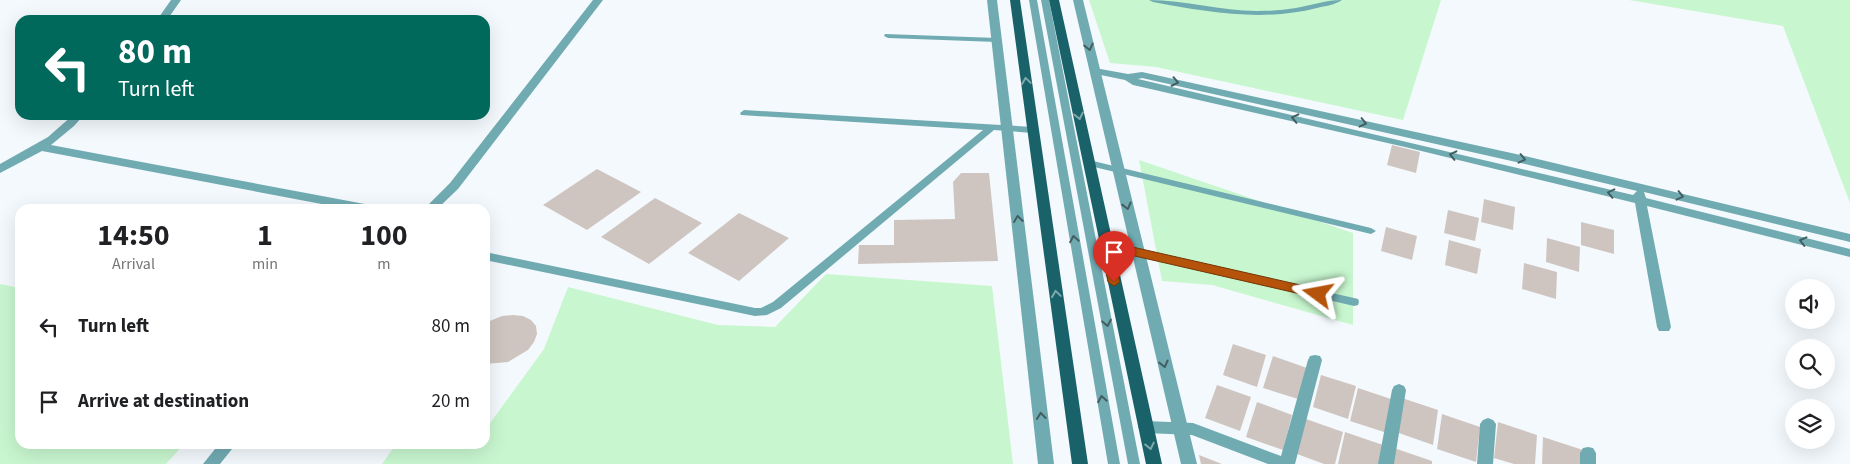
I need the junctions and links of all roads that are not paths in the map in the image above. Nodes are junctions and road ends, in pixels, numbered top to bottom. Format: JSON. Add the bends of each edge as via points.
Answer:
{"nodes":[{"id":1,"x":176,"y":0,"type":"edge"},
{"id":2,"x":598,"y":0,"type":"edge"},
{"id":3,"x":992,"y":0,"type":"edge"},
{"id":4,"x":1015,"y":0,"type":"edge"},
{"id":5,"x":1033,"y":0,"type":"edge"},
{"id":6,"x":1045,"y":0,"type":"edge"},
{"id":7,"x":1054,"y":0,"type":"edge"},
{"id":8,"x":1078,"y":0,"type":"edge"},
{"id":9,"x":1153,"y":0,"type":"edge"},
{"id":10,"x":1338,"y":0,"type":"edge"},
{"id":11,"x":166,"y":15,"type":"edge"},
{"id":12,"x":888,"y":36,"type":"dead end"},
{"id":13,"x":997,"y":40,"type":"junction"},
{"id":14,"x":1095,"y":71,"type":"junction"},
{"id":15,"x":1128,"y":78,"type":"junction"},
{"id":16,"x":744,"y":113,"type":"dead end"},
{"id":17,"x":74,"y":120,"type":"edge"},
{"id":18,"x":991,"y":128,"type":"junction"},
{"id":19,"x":1008,"y":129,"type":"junction"},
{"id":20,"x":1033,"y":130,"type":"junction"},
{"id":21,"x":42,"y":147,"type":"junction"},
{"id":22,"x":1089,"y":163,"type":"junction"},
{"id":23,"x":0,"y":169,"type":"edge"},
{"id":24,"x":1118,"y":170,"type":"junction"},
{"id":25,"x":1638,"y":186,"type":"junction"},
{"id":26,"x":1640,"y":200,"type":"junction"},
{"id":27,"x":344,"y":204,"type":"edge"},
{"id":28,"x":435,"y":204,"type":"edge"},
{"id":29,"x":1371,"y":231,"type":"dead end"},
{"id":30,"x":1850,"y":238,"type":"edge"},
{"id":31,"x":1106,"y":245,"type":"junction"},
{"id":32,"x":1138,"y":252,"type":"junction"},
{"id":33,"x":1850,"y":253,"type":"edge"},
{"id":34,"x":490,"y":257,"type":"edge"},
{"id":35,"x":1354,"y":302,"type":"dead end"},
{"id":36,"x":1664,"y":327,"type":"dead end"},
{"id":37,"x":1315,"y":360,"type":"dead end"},
{"id":38,"x":1399,"y":390,"type":"dead end"},
{"id":39,"x":1488,"y":424,"type":"dead end"},
{"id":40,"x":1146,"y":427,"type":"junction"},
{"id":41,"x":1180,"y":427,"type":"junction"},
{"id":42,"x":224,"y":449,"type":"edge"},
{"id":43,"x":211,"y":464,"type":"edge"},
{"id":44,"x":1046,"y":464,"type":"edge"},
{"id":45,"x":1080,"y":464,"type":"edge"},
{"id":46,"x":1114,"y":464,"type":"edge"},
{"id":47,"x":1134,"y":464,"type":"edge"},
{"id":48,"x":1154,"y":464,"type":"edge"},
{"id":49,"x":1189,"y":464,"type":"edge"},
{"id":50,"x":1287,"y":464,"type":"edge"},
{"id":51,"x":1386,"y":464,"type":"edge"},
{"id":52,"x":1485,"y":464,"type":"edge"}],
"edges":[{"from":1,"to":11,"type":"street"},
{"from":2,"to":28,"type":"street","via":[[454,186]]},
{"from":3,"to":13,"type":"street"},
{"from":20,"to":4,"type":"main road","one_way":true},
{"from":46,"to":5,"type":"lane","one_way":true},
{"from":6,"to":47,"type":"lane","one_way":true},
{"from":7,"to":22,"type":"main road","one_way":true},
{"from":8,"to":14,"type":"street","one_way":true},
{"from":9,"to":10,"type":"lane","via":[[1229,12],[1270,13],[1301,10]]},
{"from":12,"to":13,"type":"lane"},
{"from":13,"to":19,"type":"street"},
{"from":14,"to":15,"type":"street"},
{"from":14,"to":24,"type":"street"},
{"from":15,"to":25,"type":"street","one_way":true,"via":[[1142,75],[1200,87]]},
{"from":26,"to":15,"type":"street","one_way":true,"via":[[1137,83]]},
{"from":16,"to":18,"type":"lane"},
{"from":17,"to":21,"type":"street"},
{"from":18,"to":19,"type":"lane"},
{"from":18,"to":34,"type":"lane","via":[[777,305],[763,312]]},
{"from":19,"to":20,"type":"lane"},
{"from":44,"to":19,"type":"street","one_way":true},
{"from":45,"to":20,"type":"main road","one_way":true},
{"from":21,"to":23,"type":"street"},
{"from":21,"to":27,"type":"street"},
{"from":22,"to":24,"type":"lane"},
{"from":22,"to":31,"type":"main road"},
{"from":24,"to":29,"type":"lane"},
{"from":24,"to":32,"type":"street","one_way":true},
{"from":25,"to":26,"type":"street"},
{"from":25,"to":30,"type":"street","one_way":true},
{"from":33,"to":26,"type":"street","one_way":true},
{"from":26,"to":36,"type":"street"},
{"from":31,"to":32,"type":"lane"},
{"from":31,"to":40,"type":"main road"},
{"from":32,"to":35,"type":"lane"},
{"from":32,"to":41,"type":"street","one_way":true},
{"from":37,"to":50,"type":"street"},
{"from":38,"to":51,"type":"street"},
{"from":39,"to":52,"type":"street"},
{"from":40,"to":41,"type":"street"},
{"from":40,"to":48,"type":"main road","one_way":true},
{"from":41,"to":49,"type":"street"},
{"from":41,"to":50,"type":"street","via":[[1203,432]]},
{"from":42,"to":43,"type":"street"}]}
